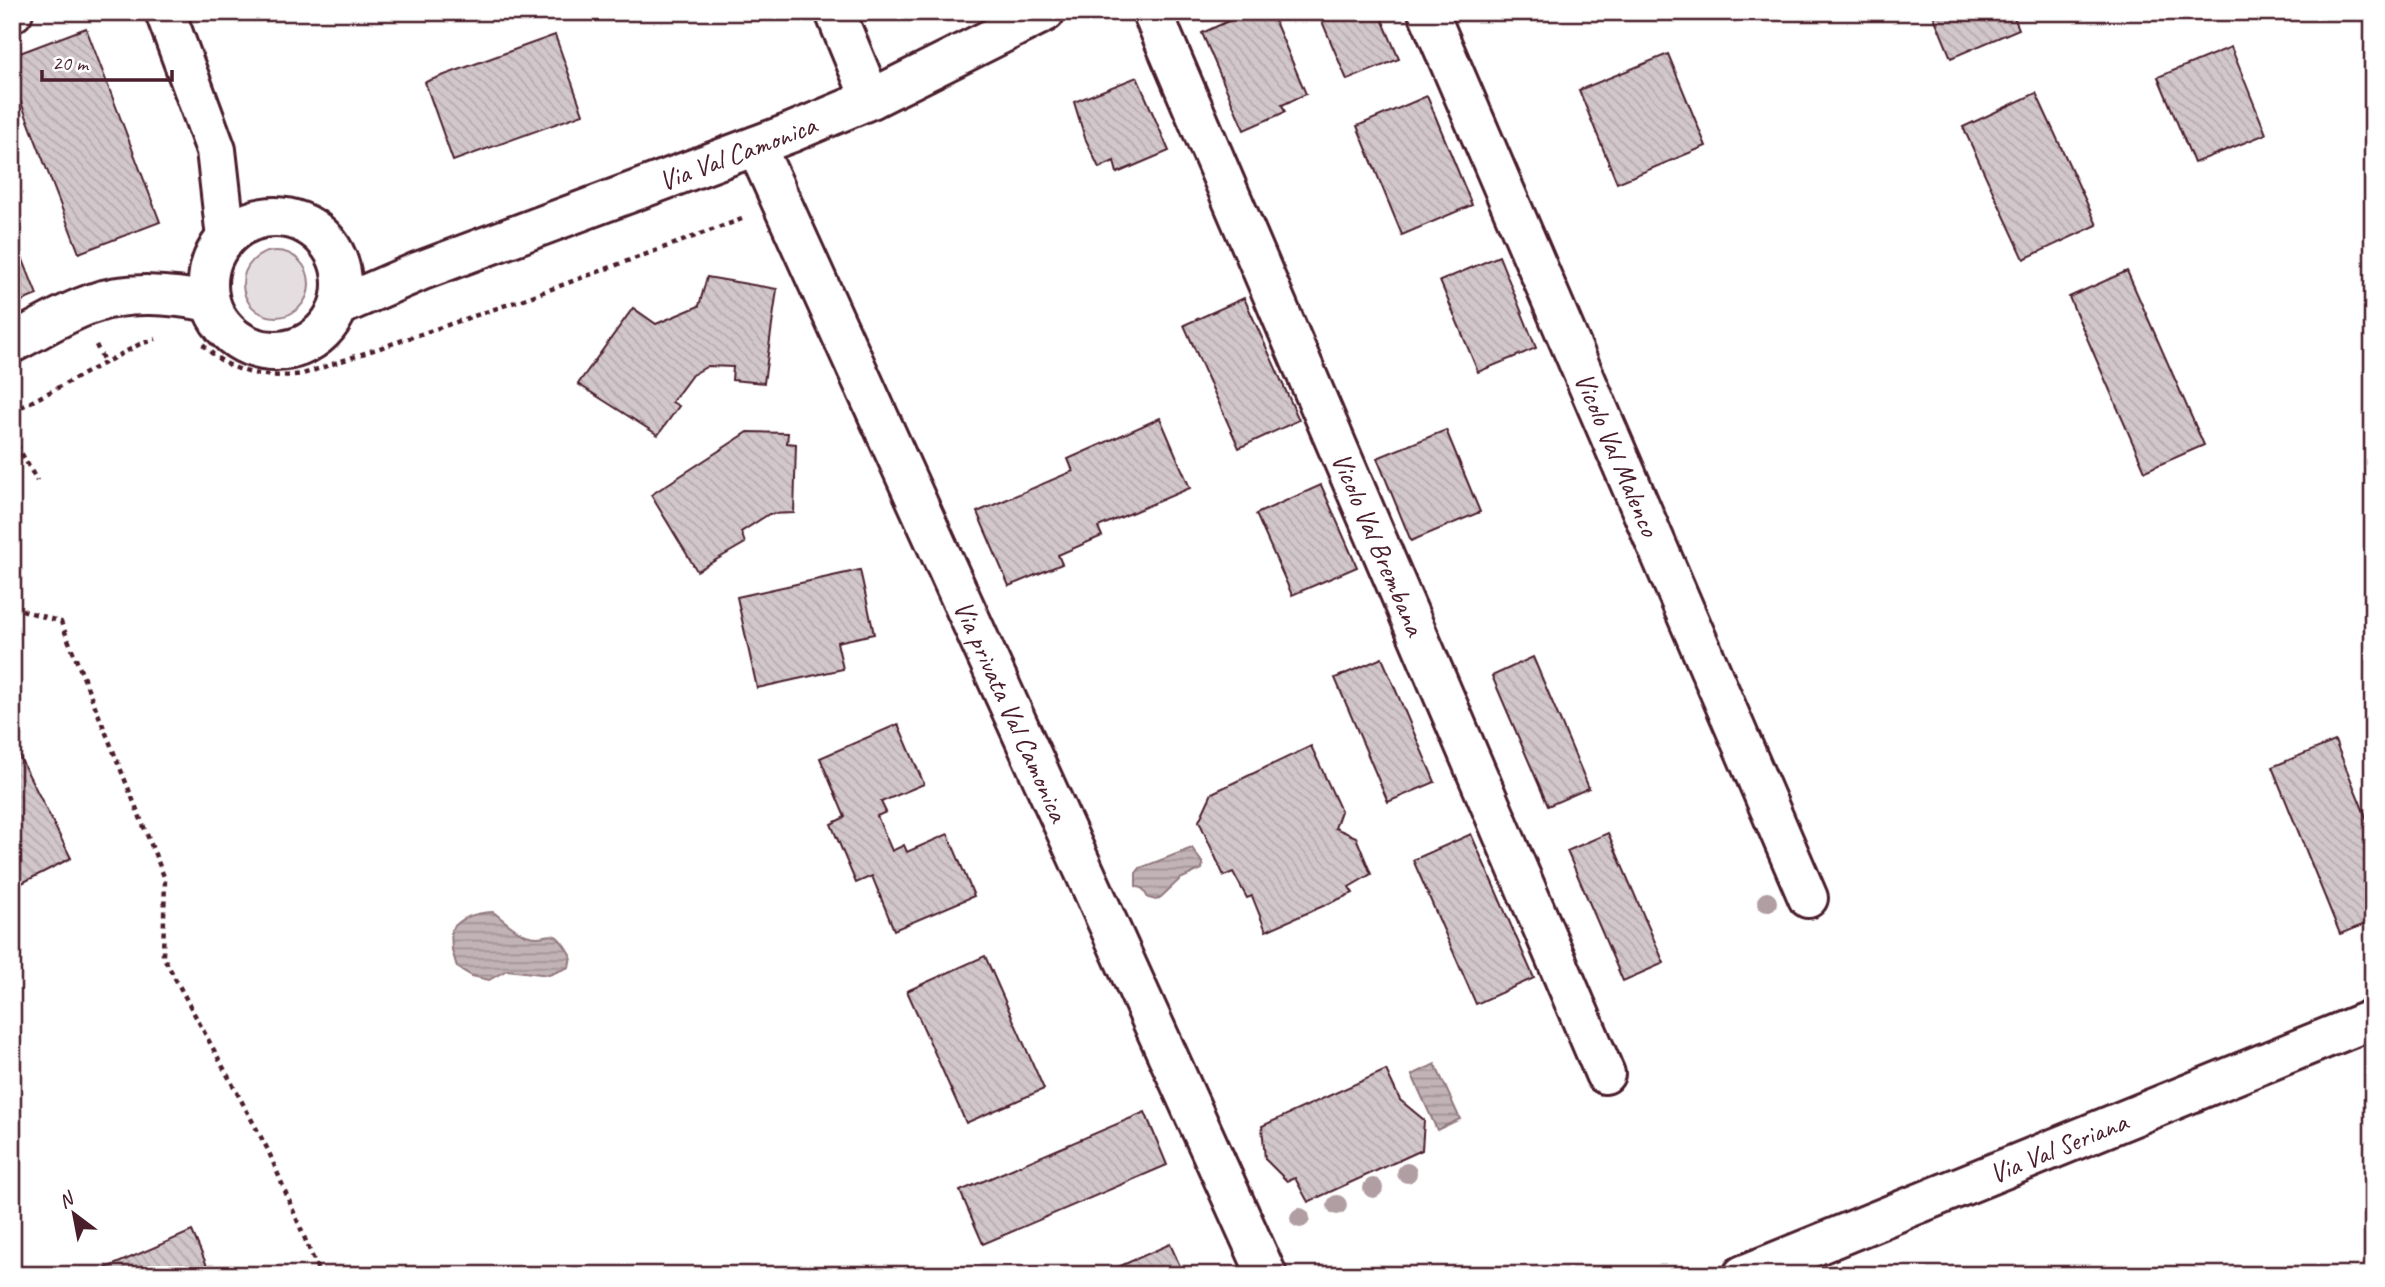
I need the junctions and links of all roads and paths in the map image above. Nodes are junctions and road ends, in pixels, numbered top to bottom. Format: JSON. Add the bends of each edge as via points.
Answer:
{"nodes":[{"id":1,"x":164,"y":12,"type":"edge"},
{"id":2,"x":835,"y":12,"type":"edge"},
{"id":3,"x":1045,"y":12,"type":"edge"},
{"id":4,"x":1152,"y":12,"type":"edge"},
{"id":5,"x":1428,"y":12,"type":"edge"},
{"id":6,"x":871,"y":99,"type":"junction"},
{"id":7,"x":756,"y":146,"type":"junction"},
{"id":8,"x":216,"y":150,"type":"junction"},
{"id":9,"x":782,"y":204,"type":"junction"},
{"id":10,"x":266,"y":217,"type":"junction"},
{"id":11,"x":221,"y":246,"type":"junction"},
{"id":12,"x":338,"y":260,"type":"junction"},
{"id":13,"x":420,"y":271,"type":"junction"},
{"id":14,"x":139,"y":295,"type":"junction"},
{"id":15,"x":210,"y":302,"type":"junction"},
{"id":16,"x":339,"y":306,"type":"junction"},
{"id":17,"x":163,"y":337,"type":"dead end"},
{"id":18,"x":197,"y":337,"type":"dead end"},
{"id":19,"x":12,"y":343,"type":"edge"},
{"id":20,"x":12,"y":412,"type":"edge"},
{"id":21,"x":12,"y":436,"type":"edge"},
{"id":22,"x":37,"y":481,"type":"dead end"},
{"id":23,"x":12,"y":607,"type":"edge"},
{"id":24,"x":1808,"y":898,"type":"dead end"},
{"id":25,"x":2373,"y":1019,"type":"edge"},
{"id":26,"x":1605,"y":1073,"type":"dead end"},
{"id":27,"x":320,"y":1275,"type":"edge"},
{"id":28,"x":1267,"y":1275,"type":"edge"},
{"id":29,"x":1743,"y":1275,"type":"edge"}],
"edges":[{"from":1,"to":8,"type":"street"},
{"from":2,"to":6,"type":"street"},
{"from":3,"to":6,"type":"street","name":"Via Val Camonica"},
{"from":4,"to":26,"type":"street","name":"Vicolo Val Brembana"},
{"from":5,"to":24,"type":"street","name":"Vicolo Val Malenco"},
{"from":6,"to":7,"type":"street","name":"Via Val Camonica"},
{"from":7,"to":9,"type":"street","name":"Via privata Val Camonica"},
{"from":7,"to":13,"type":"street","name":"Via Val Camonica"},
{"from":8,"to":10,"type":"street"},
{"from":8,"to":11,"type":"street"},
{"from":9,"to":18,"type":"path","via":[[303,374],[251,374],[221,359]]},
{"from":9,"to":28,"type":"street","name":"Via privata Val Camonica"},
{"from":10,"to":11,"type":"street","via":[[237,228]]},
{"from":10,"to":12,"type":"street","via":[[302,222],[317,231]]},
{"from":11,"to":14,"type":"street","via":[[179,276]]},
{"from":11,"to":15,"type":"street","via":[[210,268]]},
{"from":12,"to":13,"type":"street","name":"Via Val Camonica","via":[[389,272]]},
{"from":12,"to":16,"type":"street","via":[[342,275]]},
{"from":13,"to":16,"type":"street","name":"Via Val Camonica"},
{"from":14,"to":15,"type":"street"},
{"from":14,"to":19,"type":"street","via":[[92,303]]},
{"from":15,"to":16,"type":"street","via":[[233,337],[273,352],[294,349],[313,339]]},
{"from":17,"to":20,"type":"path","via":[[140,344]]},
{"from":21,"to":22,"type":"path"},
{"from":23,"to":27,"type":"path","via":[[61,622],[165,879],[163,956],[268,1150]]},
{"from":25,"to":29,"type":"street","name":"Via Val Seriana"}]}
